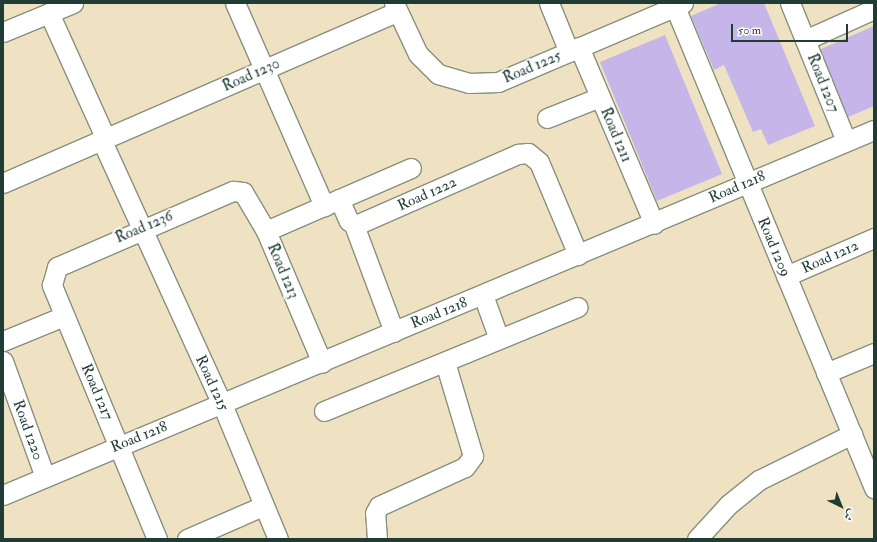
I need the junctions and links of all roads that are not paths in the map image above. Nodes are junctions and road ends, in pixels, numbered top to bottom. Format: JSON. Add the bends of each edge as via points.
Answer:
{"nodes":[{"id":1,"x":73,"y":3,"type":"edge"},
{"id":2,"x":235,"y":3,"type":"edge"},
{"id":3,"x":549,"y":3,"type":"edge"},
{"id":4,"x":790,"y":3,"type":"edge"},
{"id":5,"x":679,"y":5,"type":"edge"},
{"id":6,"x":395,"y":7,"type":"edge"},
{"id":7,"x":874,"y":9,"type":"edge"},
{"id":8,"x":49,"y":13,"type":"junction"},
{"id":9,"x":3,"y":32,"type":"edge"},
{"id":10,"x":805,"y":40,"type":"junction"},
{"id":11,"x":574,"y":49,"type":"junction"},
{"id":12,"x":263,"y":70,"type":"junction"},
{"id":13,"x":600,"y":97,"type":"junction"},
{"id":14,"x":547,"y":118,"type":"dead end"},
{"id":15,"x":874,"y":130,"type":"edge"},
{"id":16,"x":104,"y":140,"type":"junction"},
{"id":17,"x":846,"y":141,"type":"junction"},
{"id":18,"x":411,"y":168,"type":"dead end"},
{"id":19,"x":3,"y":183,"type":"edge"},
{"id":20,"x":747,"y":183,"type":"junction"},
{"id":21,"x":233,"y":191,"type":"joint"},
{"id":22,"x":332,"y":202,"type":"junction"},
{"id":23,"x":654,"y":224,"type":"junction"},
{"id":24,"x":354,"y":225,"type":"junction"},
{"id":25,"x":140,"y":229,"type":"junction"},
{"id":26,"x":266,"y":231,"type":"junction"},
{"id":27,"x":874,"y":238,"type":"edge"},
{"id":28,"x":578,"y":255,"type":"junction"},
{"id":29,"x":57,"y":267,"type":"joint"},
{"id":30,"x":786,"y":276,"type":"junction"},
{"id":31,"x":483,"y":295,"type":"junction"},
{"id":32,"x":578,"y":308,"type":"dead end"},
{"id":33,"x":64,"y":316,"type":"junction"},
{"id":34,"x":394,"y":332,"type":"junction"},
{"id":35,"x":499,"y":339,"type":"junction"},
{"id":36,"x":3,"y":341,"type":"edge"},
{"id":37,"x":874,"y":353,"type":"edge"},
{"id":38,"x":445,"y":362,"type":"junction"},
{"id":39,"x":322,"y":363,"type":"junction"},
{"id":40,"x":4,"y":366,"type":"edge"},
{"id":41,"x":826,"y":372,"type":"junction"},
{"id":42,"x":222,"y":404,"type":"junction"},
{"id":43,"x":324,"y":411,"type":"dead end"},
{"id":44,"x":852,"y":434,"type":"junction"},
{"id":45,"x":116,"y":446,"type":"junction"},
{"id":46,"x":792,"y":462,"type":"junction"},
{"id":47,"x":45,"y":477,"type":"junction"},
{"id":48,"x":874,"y":488,"type":"edge"},
{"id":49,"x":3,"y":495,"type":"edge"},
{"id":50,"x":263,"y":506,"type":"junction"},
{"id":51,"x":157,"y":539,"type":"edge"},
{"id":52,"x":187,"y":539,"type":"edge"},
{"id":53,"x":278,"y":539,"type":"edge"},
{"id":54,"x":377,"y":539,"type":"edge"},
{"id":55,"x":686,"y":539,"type":"edge"},
{"id":56,"x":697,"y":539,"type":"edge"}],
"edges":[{"from":1,"to":8,"type":"street"},
{"from":2,"to":12,"type":"street"},
{"from":3,"to":11,"type":"street","name":"Road 1225"},
{"from":4,"to":10,"type":"street","name":"Road 1207"},
{"from":5,"to":11,"type":"street","name":"Road 1225"},
{"from":5,"to":20,"type":"street","name":"Road 1209"},
{"from":6,"to":11,"type":"street","name":"Road 1225","via":[[418,54],[438,74],[469,84],[498,82]]},
{"from":6,"to":12,"type":"street","name":"Road 1230"},
{"from":7,"to":10,"type":"street"},
{"from":8,"to":9,"type":"street"},
{"from":8,"to":16,"type":"street"},
{"from":10,"to":17,"type":"street","name":"Road 1207"},
{"from":11,"to":13,"type":"street","name":"Road 1211"},
{"from":12,"to":16,"type":"street","name":"Road 1230"},
{"from":12,"to":22,"type":"street"},
{"from":13,"to":14,"type":"street"},
{"from":13,"to":23,"type":"street","name":"Road 1211"},
{"from":15,"to":17,"type":"street","name":"Road 1218"},
{"from":16,"to":19,"type":"street","name":"Road 1230"},
{"from":16,"to":25,"type":"street","name":"Road 1215"},
{"from":17,"to":20,"type":"street","name":"Road 1218"},
{"from":18,"to":22,"type":"street","name":"Road 1222"},
{"from":20,"to":23,"type":"street","name":"Road 1218"},
{"from":20,"to":30,"type":"street","name":"Road 1209"},
{"from":21,"to":25,"type":"street","name":"Road 1236"},
{"from":21,"to":26,"type":"street","name":"Road 1213","via":[[248,196]]},
{"from":22,"to":24,"type":"street"},
{"from":22,"to":26,"type":"street","name":"Road 1222"},
{"from":23,"to":28,"type":"street","name":"Road 1218"},
{"from":24,"to":28,"type":"street","name":"Road 1222","via":[[518,154],[528,153],[539,162]]},
{"from":24,"to":34,"type":"street"},
{"from":25,"to":29,"type":"street","name":"Road 1236"},
{"from":25,"to":42,"type":"street","name":"Road 1215"},
{"from":26,"to":39,"type":"street","name":"Road 1213"},
{"from":27,"to":30,"type":"street","name":"Road 1212"},
{"from":28,"to":31,"type":"street","name":"Road 1218"},
{"from":29,"to":33,"type":"street","name":"Road 1217","via":[[52,285]]},
{"from":30,"to":41,"type":"street","name":"Road 1209"},
{"from":31,"to":34,"type":"street","name":"Road 1218"},
{"from":31,"to":35,"type":"street"},
{"from":32,"to":35,"type":"street"},
{"from":33,"to":36,"type":"street"},
{"from":33,"to":45,"type":"street","name":"Road 1217","via":[[112,428]]},
{"from":34,"to":39,"type":"street","name":"Road 1218"},
{"from":35,"to":38,"type":"street"},
{"from":37,"to":41,"type":"street"},
{"from":38,"to":43,"type":"street"},
{"from":38,"to":54,"type":"street","via":[[473,456],[465,467],[379,506],[375,513]]},
{"from":39,"to":42,"type":"street","name":"Road 1218"},
{"from":40,"to":47,"type":"street","name":"Road 1220"},
{"from":41,"to":44,"type":"street","name":"Road 1209"},
{"from":42,"to":45,"type":"street","name":"Road 1218"},
{"from":42,"to":50,"type":"street","name":"Road 1215"},
{"from":44,"to":46,"type":"street"},
{"from":44,"to":48,"type":"street","name":"Road 1209"},
{"from":45,"to":47,"type":"street","name":"Road 1218"},
{"from":45,"to":51,"type":"street","name":"Road 1217"},
{"from":46,"to":55,"type":"street","via":[[775,460],[751,473],[713,507]]},
{"from":46,"to":56,"type":"street","via":[[740,495]]},
{"from":47,"to":49,"type":"street","name":"Road 1218"},
{"from":50,"to":52,"type":"street"},
{"from":50,"to":53,"type":"street","name":"Road 1215"}]}
